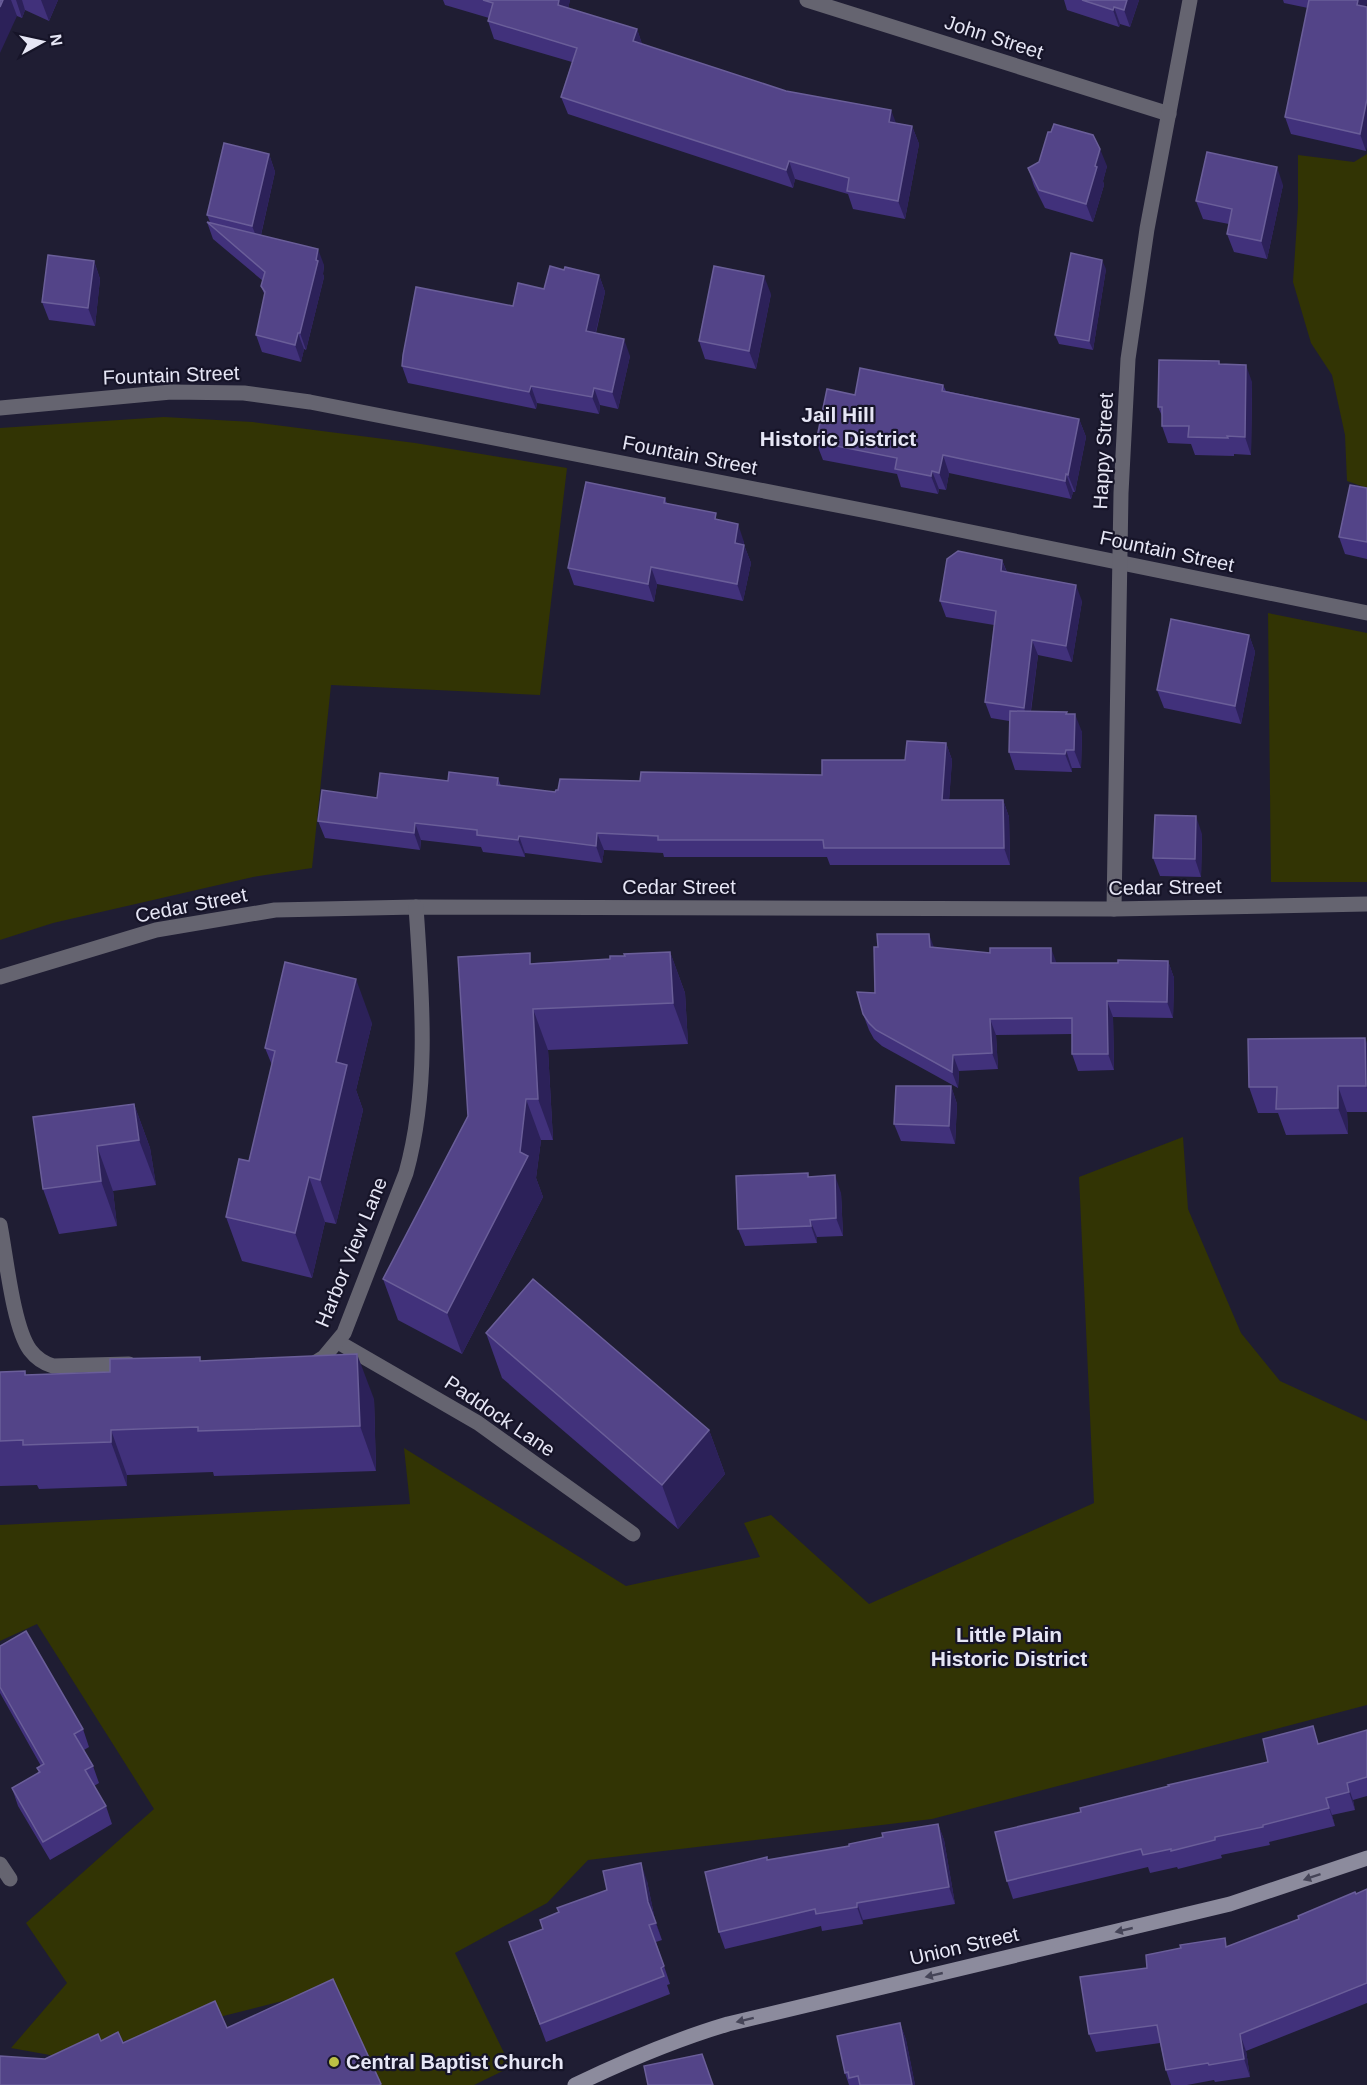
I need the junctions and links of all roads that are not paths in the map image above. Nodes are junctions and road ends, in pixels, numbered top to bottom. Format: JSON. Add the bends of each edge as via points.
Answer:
{"nodes":[{"id":1,"x":807,"y":0,"type":"edge"},
{"id":2,"x":1190,"y":0,"type":"edge"},
{"id":3,"x":1169,"y":114,"type":"junction"},
{"id":4,"x":0,"y":408,"type":"edge"},
{"id":5,"x":1120,"y":563,"type":"junction"},
{"id":6,"x":1367,"y":613,"type":"edge"},
{"id":7,"x":1367,"y":904,"type":"edge"},
{"id":8,"x":416,"y":907,"type":"junction"},
{"id":9,"x":1114,"y":909,"type":"junction"},
{"id":10,"x":0,"y":977,"type":"edge"},
{"id":11,"x":0,"y":1225,"type":"edge"},
{"id":12,"x":338,"y":1342,"type":"junction"},
{"id":13,"x":148,"y":1364,"type":"edge"},
{"id":14,"x":293,"y":1372,"type":"edge"},
{"id":15,"x":633,"y":1534,"type":"dead end"},
{"id":16,"x":1367,"y":1858,"type":"edge"},
{"id":17,"x":0,"y":1864,"type":"edge"},
{"id":18,"x":10,"y":1879,"type":"dead end"},
{"id":19,"x":575,"y":2085,"type":"edge"}],
"edges":[{"from":1,"to":3,"type":"street","name":"John Street"},
{"from":2,"to":3,"type":"street","name":"Happy Street"},
{"from":3,"to":5,"type":"street","name":"Happy Street","via":[[1128,359]]},
{"from":4,"to":5,"type":"street","name":"Fountain Street","via":[[171,392],[272,396]]},
{"from":5,"to":6,"type":"street","name":"Fountain Street"},
{"from":5,"to":9,"type":"street","name":"Happy Street"},
{"from":7,"to":9,"type":"street","name":"Cedar Street"},
{"from":8,"to":9,"type":"street","name":"Cedar Street"},
{"from":8,"to":10,"type":"street","name":"Cedar Street","via":[[274,910],[156,930]]},
{"from":8,"to":12,"type":"street","name":"Harbor View Lane","via":[[423,1055],[414,1139],[406,1173]]},
{"from":11,"to":13,"type":"street","via":[[18,1320],[35,1357],[53,1366]]},
{"from":12,"to":14,"type":"street","name":"Harbor View Lane","via":[[324,1357]]},
{"from":12,"to":15,"type":"street","name":"Paddock Lane","via":[[478,1423]]},
{"from":16,"to":19,"type":"main road","name":"Union Street","one_way":true,"via":[[1230,1904],[728,2024],[652,2049]]},
{"from":17,"to":18,"type":"street"}]}
